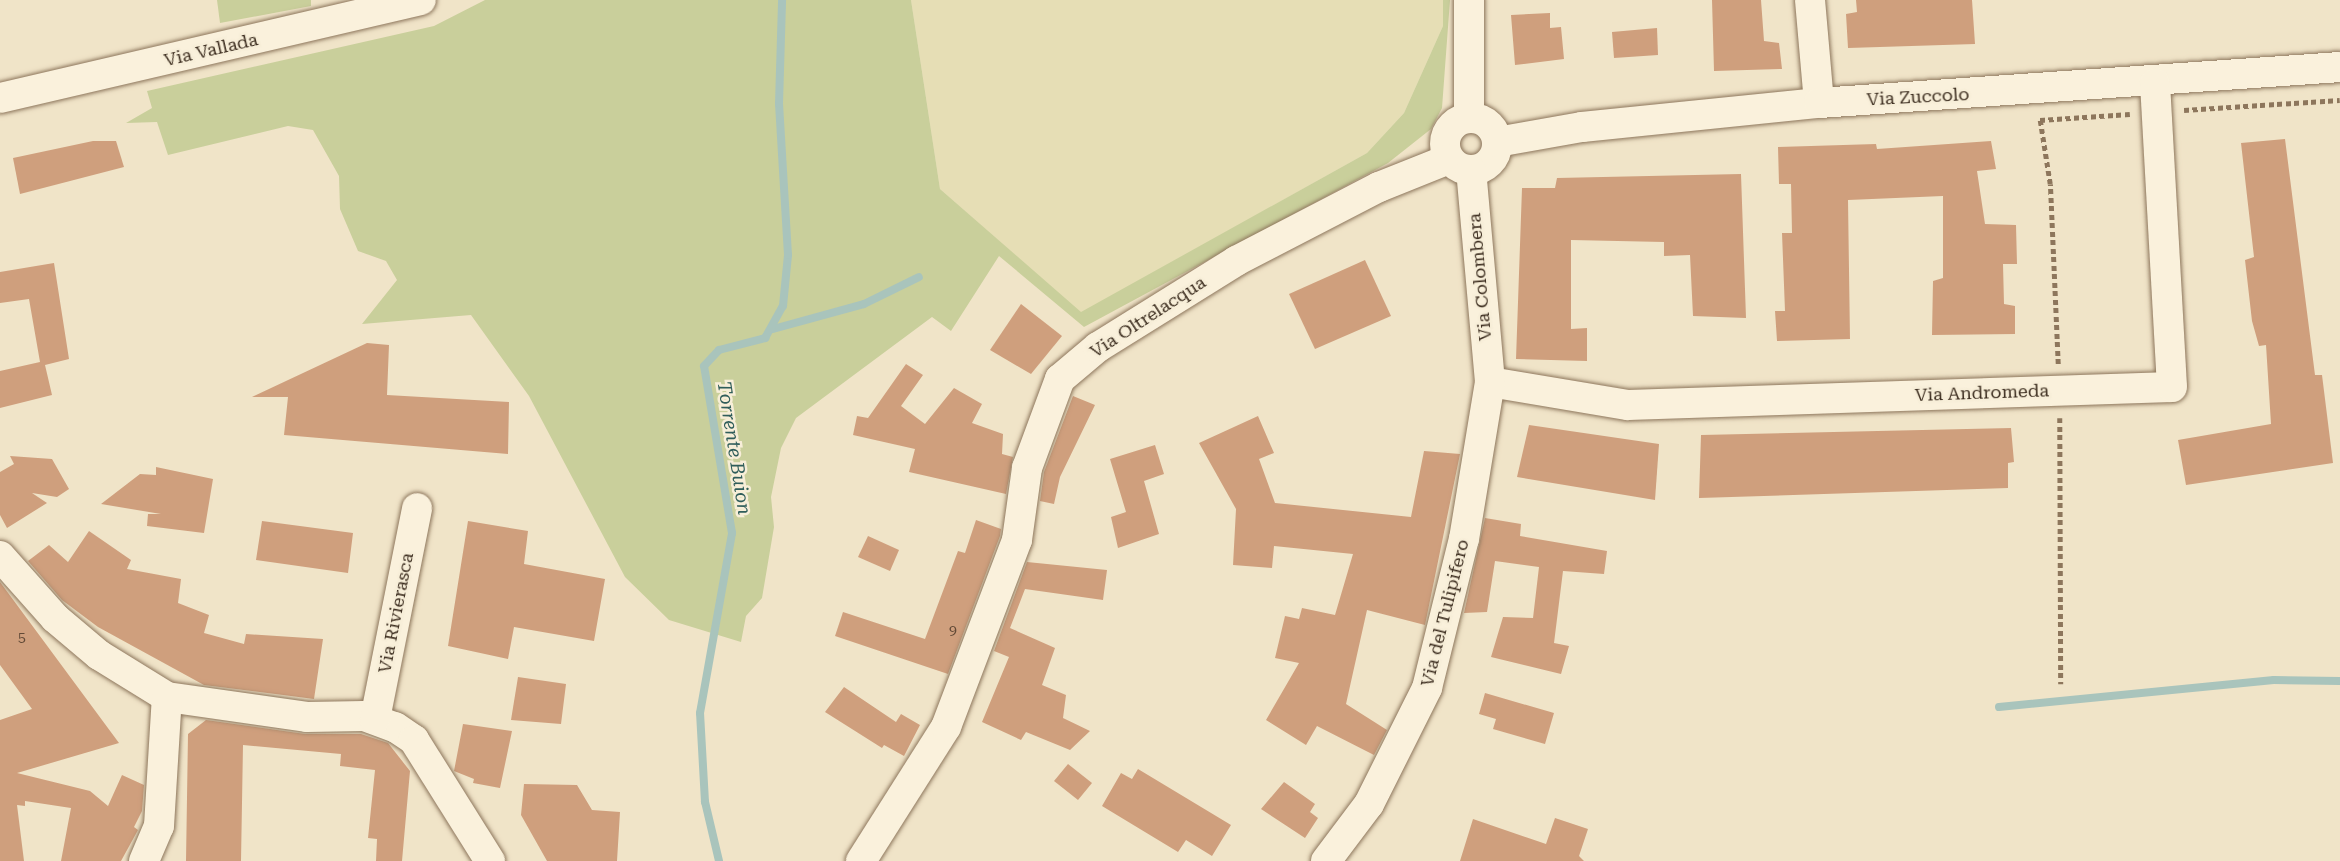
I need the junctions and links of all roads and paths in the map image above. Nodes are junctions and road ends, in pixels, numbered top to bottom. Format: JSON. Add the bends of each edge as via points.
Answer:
{"nodes":[{"id":1,"x":421,"y":0,"type":"edge"},
{"id":2,"x":1469,"y":0,"type":"edge"},
{"id":3,"x":1810,"y":0,"type":"edge"},
{"id":4,"x":2340,"y":67,"type":"edge"},
{"id":5,"x":2156,"y":97,"type":"junction"},
{"id":6,"x":0,"y":98,"type":"edge"},
{"id":7,"x":2340,"y":100,"type":"edge"},
{"id":8,"x":1819,"y":103,"type":"junction"},
{"id":9,"x":1469,"y":118,"type":"junction"},
{"id":10,"x":1497,"y":142,"type":"junction"},
{"id":11,"x":1460,"y":165,"type":"junction"},
{"id":12,"x":1490,"y":382,"type":"junction"},
{"id":13,"x":2059,"y":390,"type":"junction"},
{"id":14,"x":417,"y":508,"type":"dead end"},
{"id":15,"x":0,"y":556,"type":"edge"},
{"id":16,"x":2062,"y":684,"type":"dead end"},
{"id":17,"x":167,"y":697,"type":"junction"},
{"id":18,"x":375,"y":719,"type":"junction"},
{"id":19,"x":153,"y":854,"type":"edge"},
{"id":20,"x":490,"y":861,"type":"edge"},
{"id":21,"x":861,"y":861,"type":"edge"},
{"id":22,"x":1326,"y":861,"type":"edge"}],
"edges":[{"from":1,"to":6,"type":"street","name":"Via Vallada"},
{"from":2,"to":9,"type":"street"},
{"from":3,"to":8,"type":"street"},
{"from":4,"to":5,"type":"street","name":"Via Zuccolo"},
{"from":5,"to":7,"type":"path"},
{"from":5,"to":8,"type":"street","name":"Via Zuccolo"},
{"from":5,"to":13,"type":"path","via":[[2040,120],[2050,184]]},
{"from":5,"to":13,"type":"street","name":"Via Andromeda","via":[[2172,387]]},
{"from":8,"to":10,"type":"street","name":"Via Zuccolo","via":[[1582,127]]},
{"from":9,"to":10,"type":"street","via":[[1489,125]]},
{"from":9,"to":11,"type":"street","via":[[1453,125],[1446,135]]},
{"from":10,"to":11,"type":"street","via":[[1489,164]]},
{"from":11,"to":12,"type":"street","name":"Via Colombera"},
{"from":11,"to":21,"type":"street","name":"Via Oltrelacqua","via":[[1379,187],[1236,261],[1098,347],[1060,379],[1027,468],[1017,540],[947,727]]},
{"from":12,"to":13,"type":"street","name":"Via Andromeda","via":[[1628,405]]},
{"from":12,"to":22,"type":"street","name":"Via del Tulipifero","via":[[1464,539],[1427,688],[1369,803]]},
{"from":13,"to":16,"type":"path"},
{"from":14,"to":18,"type":"street","name":"Via Rivierasca"},
{"from":15,"to":17,"type":"street","via":[[55,618],[99,655]]},
{"from":17,"to":18,"type":"street","via":[[307,717]]},
{"from":17,"to":19,"type":"street"},
{"from":18,"to":20,"type":"street","via":[[414,740]]}]}
